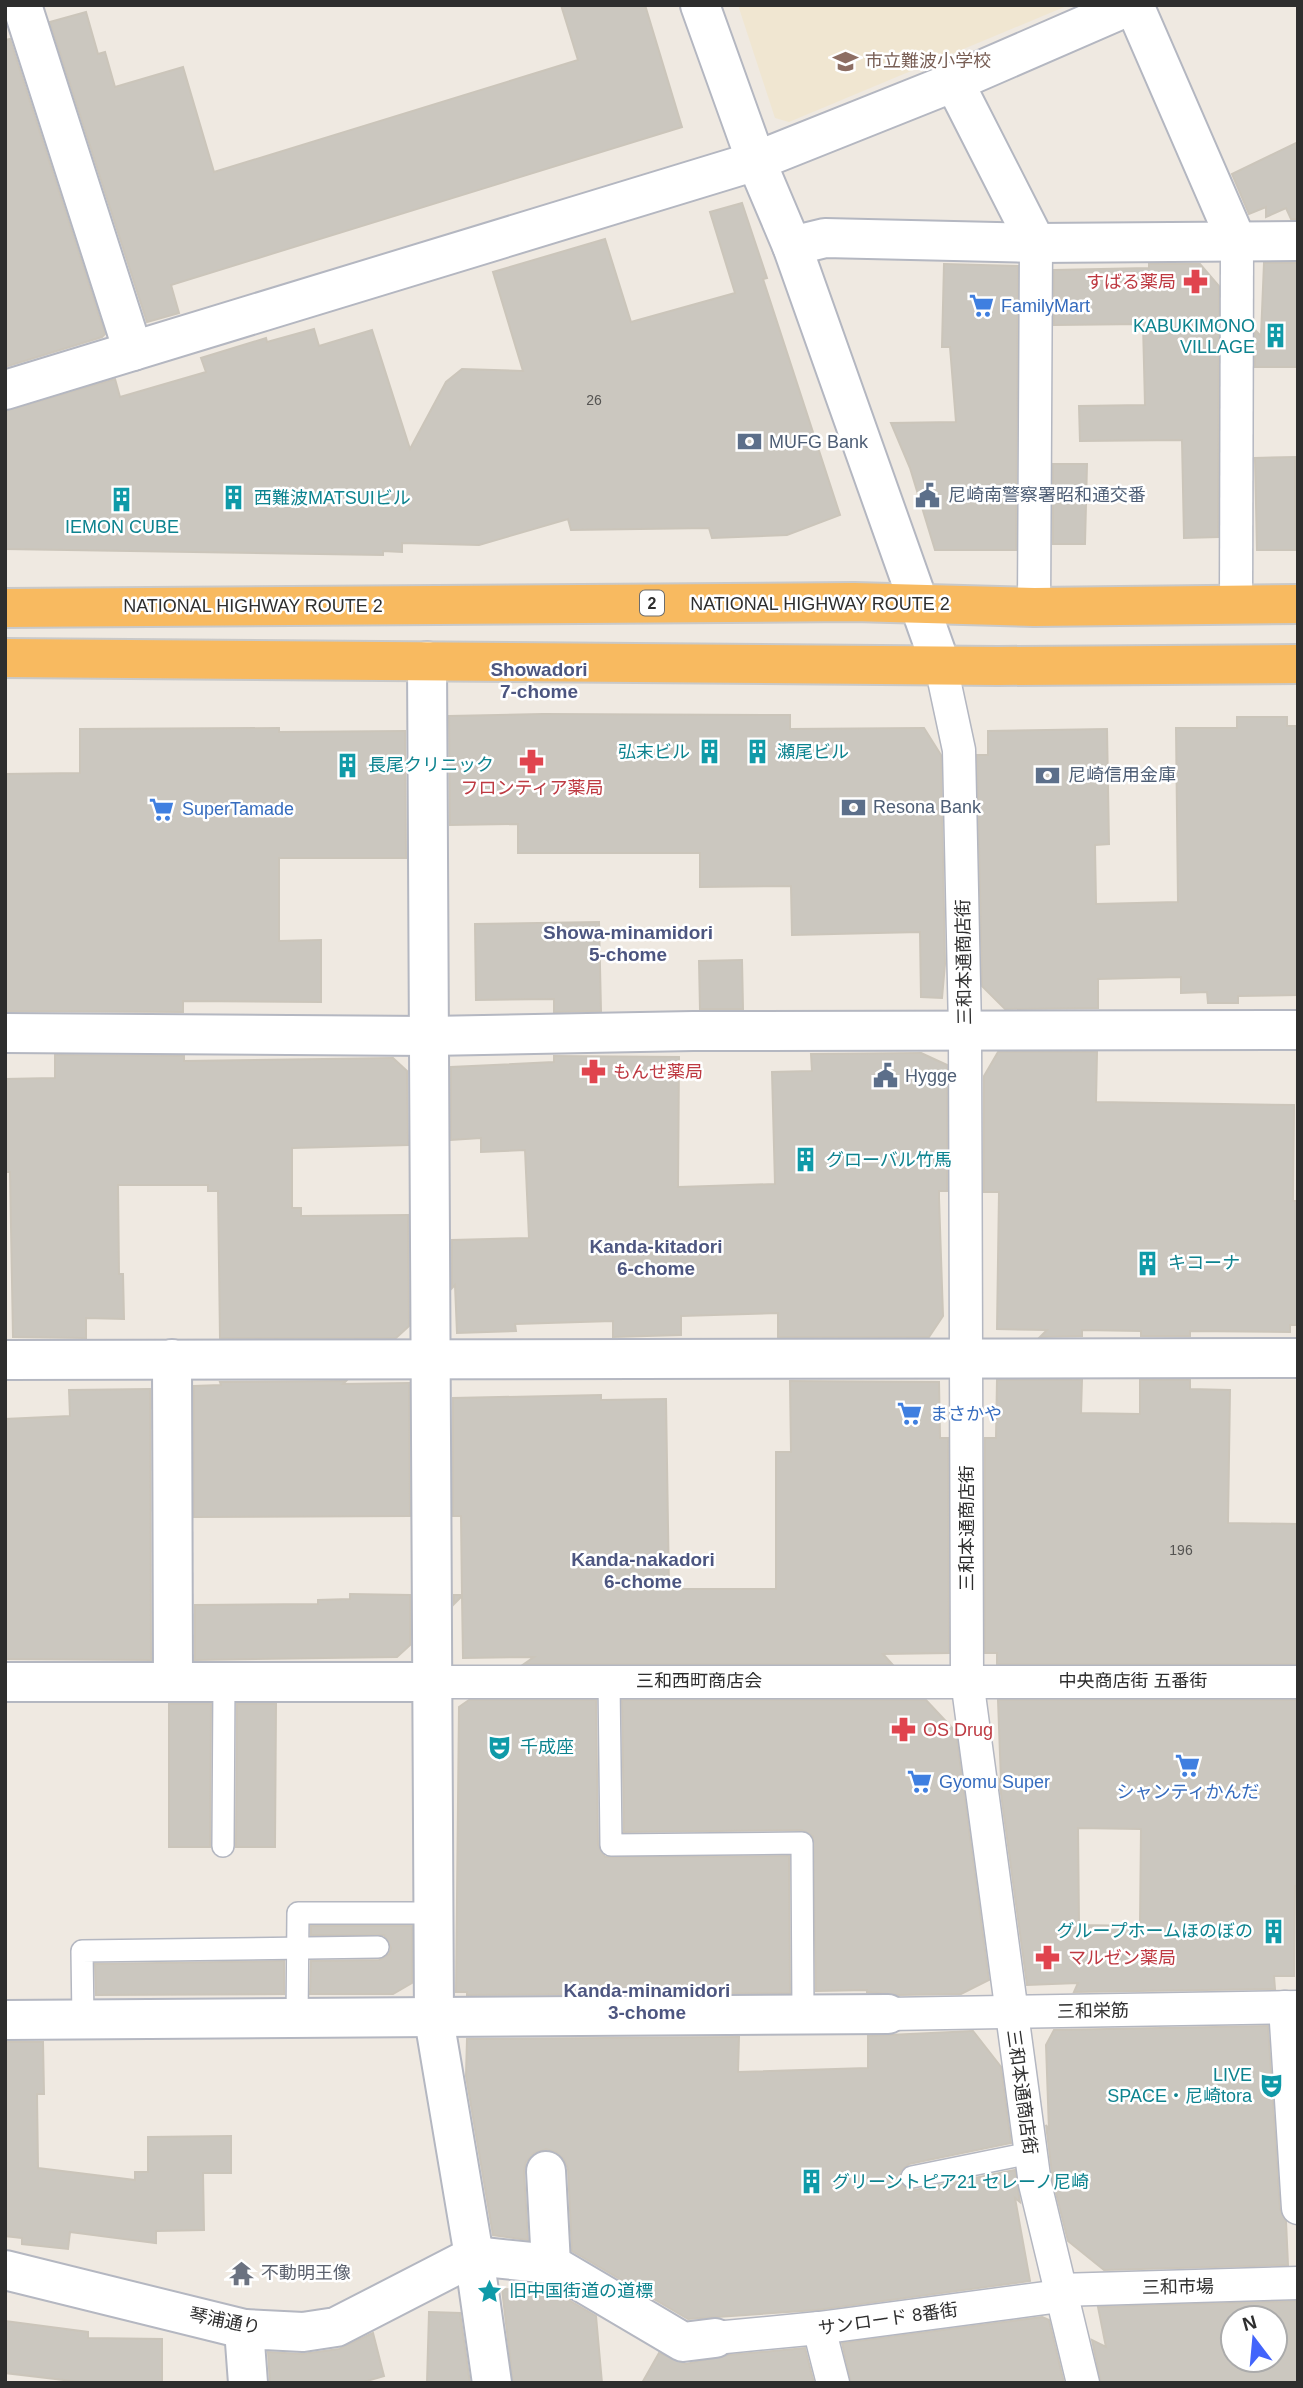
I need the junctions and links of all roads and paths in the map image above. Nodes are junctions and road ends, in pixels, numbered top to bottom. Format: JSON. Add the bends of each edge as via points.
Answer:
{"nodes":[{"id":1,"x":700,"y":5,"type":"edge"},
{"id":2,"x":1133,"y":5,"type":"edge"},
{"id":3,"x":24,"y":10,"type":"edge"},
{"id":4,"x":954,"y":82,"type":"junction"},
{"id":5,"x":756,"y":161,"type":"junction"},
{"id":6,"x":1298,"y":241,"type":"edge"},
{"id":7,"x":1237,"y":242,"type":"junction"},
{"id":8,"x":1036,"y":243,"type":"junction"},
{"id":9,"x":792,"y":246,"type":"junction"},
{"id":10,"x":133,"y":351,"type":"junction"},
{"id":11,"x":5,"y":390,"type":"edge"},
{"id":12,"x":919,"y":602,"type":"junction"},
{"id":13,"x":1298,"y":604,"type":"edge"},
{"id":14,"x":1236,"y":605,"type":"junction"},
{"id":15,"x":1034,"y":607,"type":"junction"},
{"id":16,"x":5,"y":608,"type":"edge"},
{"id":17,"x":5,"y":658,"type":"edge"},
{"id":18,"x":427,"y":661,"type":"junction"},
{"id":19,"x":1298,"y":664,"type":"edge"},
{"id":20,"x":942,"y":666,"type":"junction"},
{"id":21,"x":965,"y":1030,"type":"junction"},
{"id":22,"x":1298,"y":1030,"type":"edge"},
{"id":23,"x":5,"y":1033,"type":"edge"},
{"id":24,"x":430,"y":1036,"type":"junction"},
{"id":25,"x":967,"y":1357,"type":"junction"},
{"id":26,"x":1298,"y":1358,"type":"edge"},
{"id":27,"x":172,"y":1359,"type":"junction"},
{"id":28,"x":428,"y":1359,"type":"junction"},
{"id":29,"x":5,"y":1360,"type":"edge"},
{"id":30,"x":967,"y":1680,"type":"junction"},
{"id":31,"x":609,"y":1681,"type":"junction"},
{"id":32,"x":5,"y":1682,"type":"edge"},
{"id":33,"x":173,"y":1682,"type":"junction"},
{"id":34,"x":223,"y":1682,"type":"junction"},
{"id":35,"x":431,"y":1682,"type":"junction"},
{"id":36,"x":1298,"y":1682,"type":"edge"},
{"id":37,"x":223,"y":1846,"type":"dead end"},
{"id":38,"x":435,"y":1913,"type":"junction"},
{"id":39,"x":378,"y":1947,"type":"dead end"},
{"id":40,"x":297,"y":1948,"type":"junction"},
{"id":41,"x":1291,"y":2007,"type":"edge"},
{"id":42,"x":1012,"y":2012,"type":"junction"},
{"id":43,"x":888,"y":2014,"type":"joint"},
{"id":44,"x":803,"y":2015,"type":"junction"},
{"id":45,"x":434,"y":2019,"type":"junction"},
{"id":46,"x":5,"y":2020,"type":"edge"},
{"id":47,"x":83,"y":2020,"type":"junction"},
{"id":48,"x":297,"y":2020,"type":"junction"},
{"id":49,"x":1030,"y":2153,"type":"junction"},
{"id":50,"x":546,"y":2171,"type":"dead end"},
{"id":51,"x":912,"y":2178,"type":"dead end"},
{"id":52,"x":1298,"y":2208,"type":"edge"},
{"id":53,"x":474,"y":2256,"type":"junction"},
{"id":54,"x":551,"y":2264,"type":"junction"},
{"id":55,"x":5,"y":2270,"type":"edge"},
{"id":56,"x":1298,"y":2283,"type":"edge"},
{"id":57,"x":1060,"y":2293,"type":"junction"},
{"id":58,"x":819,"y":2328,"type":"junction"},
{"id":59,"x":244,"y":2329,"type":"junction"},
{"id":60,"x":716,"y":2338,"type":"joint"},
{"id":61,"x":248,"y":2383,"type":"edge"},
{"id":62,"x":492,"y":2383,"type":"edge"},
{"id":63,"x":833,"y":2383,"type":"edge"},
{"id":64,"x":1083,"y":2383,"type":"edge"}],
"edges":[{"from":1,"to":5,"type":"street"},
{"from":2,"to":4,"type":"street"},
{"from":2,"to":7,"type":"street"},
{"from":3,"to":10,"type":"street"},
{"from":4,"to":5,"type":"street"},
{"from":4,"to":8,"type":"street"},
{"from":5,"to":9,"type":"street"},
{"from":5,"to":10,"type":"street"},
{"from":6,"to":7,"type":"street"},
{"from":7,"to":8,"type":"street"},
{"from":7,"to":14,"type":"street"},
{"from":8,"to":9,"type":"street","via":[[825,238]]},
{"from":8,"to":15,"type":"street"},
{"from":9,"to":12,"type":"street"},
{"from":10,"to":11,"type":"street"},
{"from":12,"to":15,"type":"highway","name":"NATIONAL HIGHWAY ROUTE 2","number":"2"},
{"from":12,"to":16,"type":"highway","name":"NATIONAL HIGHWAY ROUTE 2","number":"2"},
{"from":12,"to":20,"type":"street"},
{"from":13,"to":14,"type":"highway","name":"NATIONAL HIGHWAY ROUTE 2","number":"2"},
{"from":14,"to":15,"type":"highway","name":"NATIONAL HIGHWAY ROUTE 2","number":"2"},
{"from":17,"to":18,"type":"highway"},
{"from":18,"to":20,"type":"highway"},
{"from":18,"to":24,"type":"street"},
{"from":19,"to":20,"type":"highway"},
{"from":20,"to":21,"type":"street","name":"三和本通商店街","via":[[959,750]]},
{"from":21,"to":22,"type":"street"},
{"from":21,"to":24,"type":"street"},
{"from":21,"to":25,"type":"street","name":"三和本通商店街"},
{"from":23,"to":24,"type":"street"},
{"from":24,"to":28,"type":"street"},
{"from":25,"to":26,"type":"street"},
{"from":25,"to":28,"type":"street"},
{"from":25,"to":30,"type":"street","name":"三和本通商店街"},
{"from":27,"to":28,"type":"street"},
{"from":27,"to":29,"type":"street"},
{"from":27,"to":33,"type":"street"},
{"from":28,"to":35,"type":"street"},
{"from":30,"to":31,"type":"street","name":"三和西町商店会"},
{"from":30,"to":36,"type":"street","name":"中央商店街 五番街"},
{"from":30,"to":42,"type":"street","name":"三和本通商店街"},
{"from":31,"to":35,"type":"street","name":"三和西町商店会"},
{"from":31,"to":44,"type":"lane","via":[[611,1845],[802,1843]]},
{"from":32,"to":33,"type":"street"},
{"from":33,"to":34,"type":"street"},
{"from":34,"to":35,"type":"street"},
{"from":34,"to":37,"type":"lane"},
{"from":35,"to":38,"type":"street"},
{"from":38,"to":40,"type":"lane","via":[[298,1913]]},
{"from":38,"to":45,"type":"street"},
{"from":39,"to":40,"type":"lane"},
{"from":40,"to":47,"type":"lane","via":[[82,1951]]},
{"from":40,"to":48,"type":"lane"},
{"from":41,"to":42,"type":"street","name":"三和栄筋"},
{"from":41,"to":52,"type":"street"},
{"from":42,"to":43,"type":"street","name":"三和栄筋"},
{"from":42,"to":49,"type":"street","name":"三和本通商店街"},
{"from":43,"to":44,"type":"street"},
{"from":44,"to":45,"type":"street"},
{"from":45,"to":48,"type":"street"},
{"from":45,"to":53,"type":"street"},
{"from":46,"to":47,"type":"street"},
{"from":47,"to":48,"type":"street"},
{"from":49,"to":51,"type":"lane"},
{"from":49,"to":57,"type":"street","name":"三和本通商店街"},
{"from":50,"to":54,"type":"street"},
{"from":53,"to":54,"type":"street"},
{"from":53,"to":59,"type":"street","name":"琴浦通り","via":[[336,2327],[303,2332]]},
{"from":53,"to":62,"type":"street"},
{"from":54,"to":60,"type":"street","via":[[684,2342]]},
{"from":55,"to":59,"type":"street","name":"琴浦通り"},
{"from":56,"to":57,"type":"street","name":"三和市場"},
{"from":57,"to":58,"type":"street","name":"サンロード 8番街"},
{"from":57,"to":64,"type":"street","name":"三和本通商店街"},
{"from":58,"to":60,"type":"street","name":"サンロード 8番街"},
{"from":58,"to":63,"type":"street"},
{"from":59,"to":61,"type":"street"}]}
